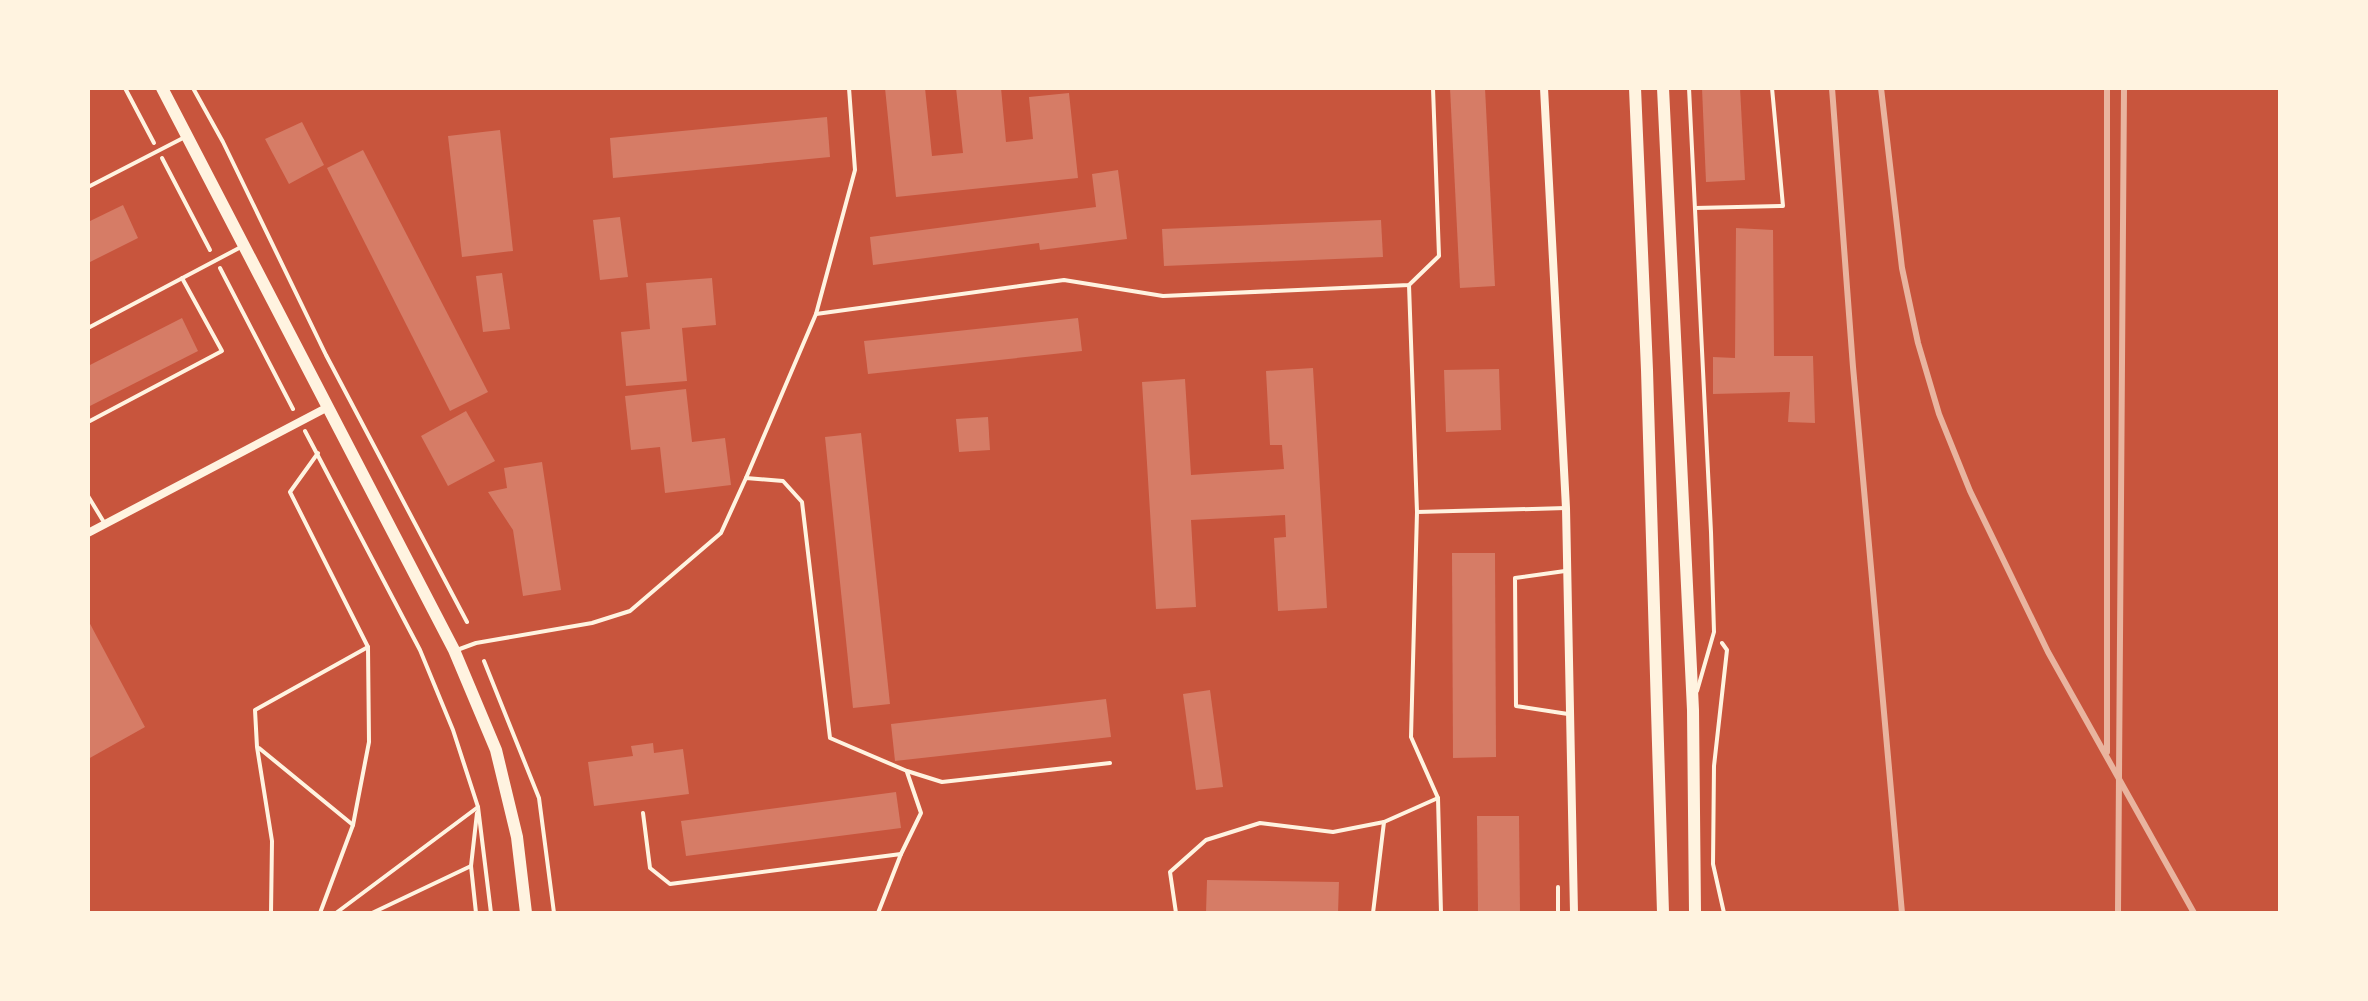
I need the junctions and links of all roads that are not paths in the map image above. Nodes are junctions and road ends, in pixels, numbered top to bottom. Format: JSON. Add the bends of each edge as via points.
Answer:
{"nodes":[{"id":1,"x":162,"y":88,"type":"edge"},
{"id":2,"x":849,"y":88,"type":"edge"},
{"id":3,"x":1433,"y":88,"type":"edge"},
{"id":4,"x":1544,"y":88,"type":"edge"},
{"id":5,"x":1635,"y":88,"type":"edge"},
{"id":6,"x":1663,"y":88,"type":"edge"},
{"id":7,"x":1689,"y":88,"type":"edge"},
{"id":8,"x":1772,"y":88,"type":"edge"},
{"id":9,"x":187,"y":136,"type":"junction"},
{"id":10,"x":88,"y":187,"type":"edge"},
{"id":11,"x":1695,"y":208,"type":"junction"},
{"id":12,"x":244,"y":246,"type":"junction"},
{"id":13,"x":182,"y":278,"type":"junction"},
{"id":14,"x":1409,"y":285,"type":"junction"},
{"id":15,"x":816,"y":314,"type":"junction"},
{"id":16,"x":88,"y":328,"type":"edge"},
{"id":17,"x":328,"y":407,"type":"junction"},
{"id":18,"x":88,"y":422,"type":"edge"},
{"id":19,"x":746,"y":478,"type":"junction"},
{"id":20,"x":88,"y":496,"type":"edge"},
{"id":21,"x":1566,"y":508,"type":"junction"},
{"id":22,"x":1417,"y":512,"type":"junction"},
{"id":23,"x":105,"y":524,"type":"junction"},
{"id":24,"x":88,"y":533,"type":"edge"},
{"id":25,"x":1567,"y":570,"type":"junction"},
{"id":26,"x":454,"y":650,"type":"junction"},
{"id":27,"x":1692,"y":706,"type":"junction"},
{"id":28,"x":1570,"y":714,"type":"junction"},
{"id":29,"x":1110,"y":763,"type":"dead end"},
{"id":30,"x":907,"y":771,"type":"junction"},
{"id":31,"x":1438,"y":798,"type":"junction"},
{"id":32,"x":643,"y":813,"type":"dead end"},
{"id":33,"x":1384,"y":822,"type":"junction"},
{"id":34,"x":901,"y":854,"type":"junction"},
{"id":35,"x":526,"y":913,"type":"edge"},
{"id":36,"x":878,"y":913,"type":"edge"},
{"id":37,"x":1176,"y":913,"type":"edge"},
{"id":38,"x":1373,"y":913,"type":"edge"},
{"id":39,"x":1441,"y":913,"type":"edge"},
{"id":40,"x":1574,"y":913,"type":"edge"},
{"id":41,"x":1663,"y":913,"type":"edge"},
{"id":42,"x":1695,"y":913,"type":"edge"}],
"edges":[{"from":1,"to":9,"type":"main road"},
{"from":2,"to":15,"type":"lane","via":[[855,170]]},
{"from":3,"to":14,"type":"lane","via":[[1439,256]]},
{"from":4,"to":21,"type":"street"},
{"from":5,"to":41,"type":"main road"},
{"from":6,"to":27,"type":"main road"},
{"from":7,"to":11,"type":"lane"},
{"from":8,"to":11,"type":"lane","via":[[1783,206]]},
{"from":9,"to":10,"type":"lane"},
{"from":9,"to":12,"type":"main road"},
{"from":11,"to":27,"type":"lane","via":[[1714,632]]},
{"from":12,"to":13,"type":"lane"},
{"from":12,"to":17,"type":"main road"},
{"from":13,"to":16,"type":"lane"},
{"from":13,"to":18,"type":"lane","via":[[222,351]]},
{"from":14,"to":15,"type":"lane","via":[[1163,296],[1064,280]]},
{"from":14,"to":22,"type":"lane"},
{"from":15,"to":19,"type":"lane"},
{"from":17,"to":23,"type":"street"},
{"from":17,"to":26,"type":"main road"},
{"from":19,"to":26,"type":"lane","via":[[721,533],[630,611]]},
{"from":19,"to":30,"type":"lane","via":[[783,481],[802,502],[830,738]]},
{"from":20,"to":23,"type":"lane"},
{"from":21,"to":22,"type":"lane"},
{"from":21,"to":25,"type":"street"},
{"from":22,"to":31,"type":"lane","via":[[1411,737]]},
{"from":23,"to":24,"type":"street"},
{"from":25,"to":28,"type":"street"},
{"from":25,"to":28,"type":"lane","via":[[1515,578],[1516,706]]},
{"from":26,"to":35,"type":"main road","via":[[496,750],[517,837]]},
{"from":27,"to":42,"type":"main road"},
{"from":28,"to":40,"type":"street"},
{"from":29,"to":30,"type":"lane","via":[[942,782]]},
{"from":30,"to":34,"type":"lane","via":[[921,813]]},
{"from":31,"to":33,"type":"lane"},
{"from":31,"to":39,"type":"lane"},
{"from":32,"to":34,"type":"lane","via":[[650,868],[670,884]]},
{"from":33,"to":37,"type":"lane","via":[[1333,832],[1260,823],[1206,840],[1170,872]]},
{"from":33,"to":38,"type":"lane"},
{"from":34,"to":36,"type":"lane"}]}
